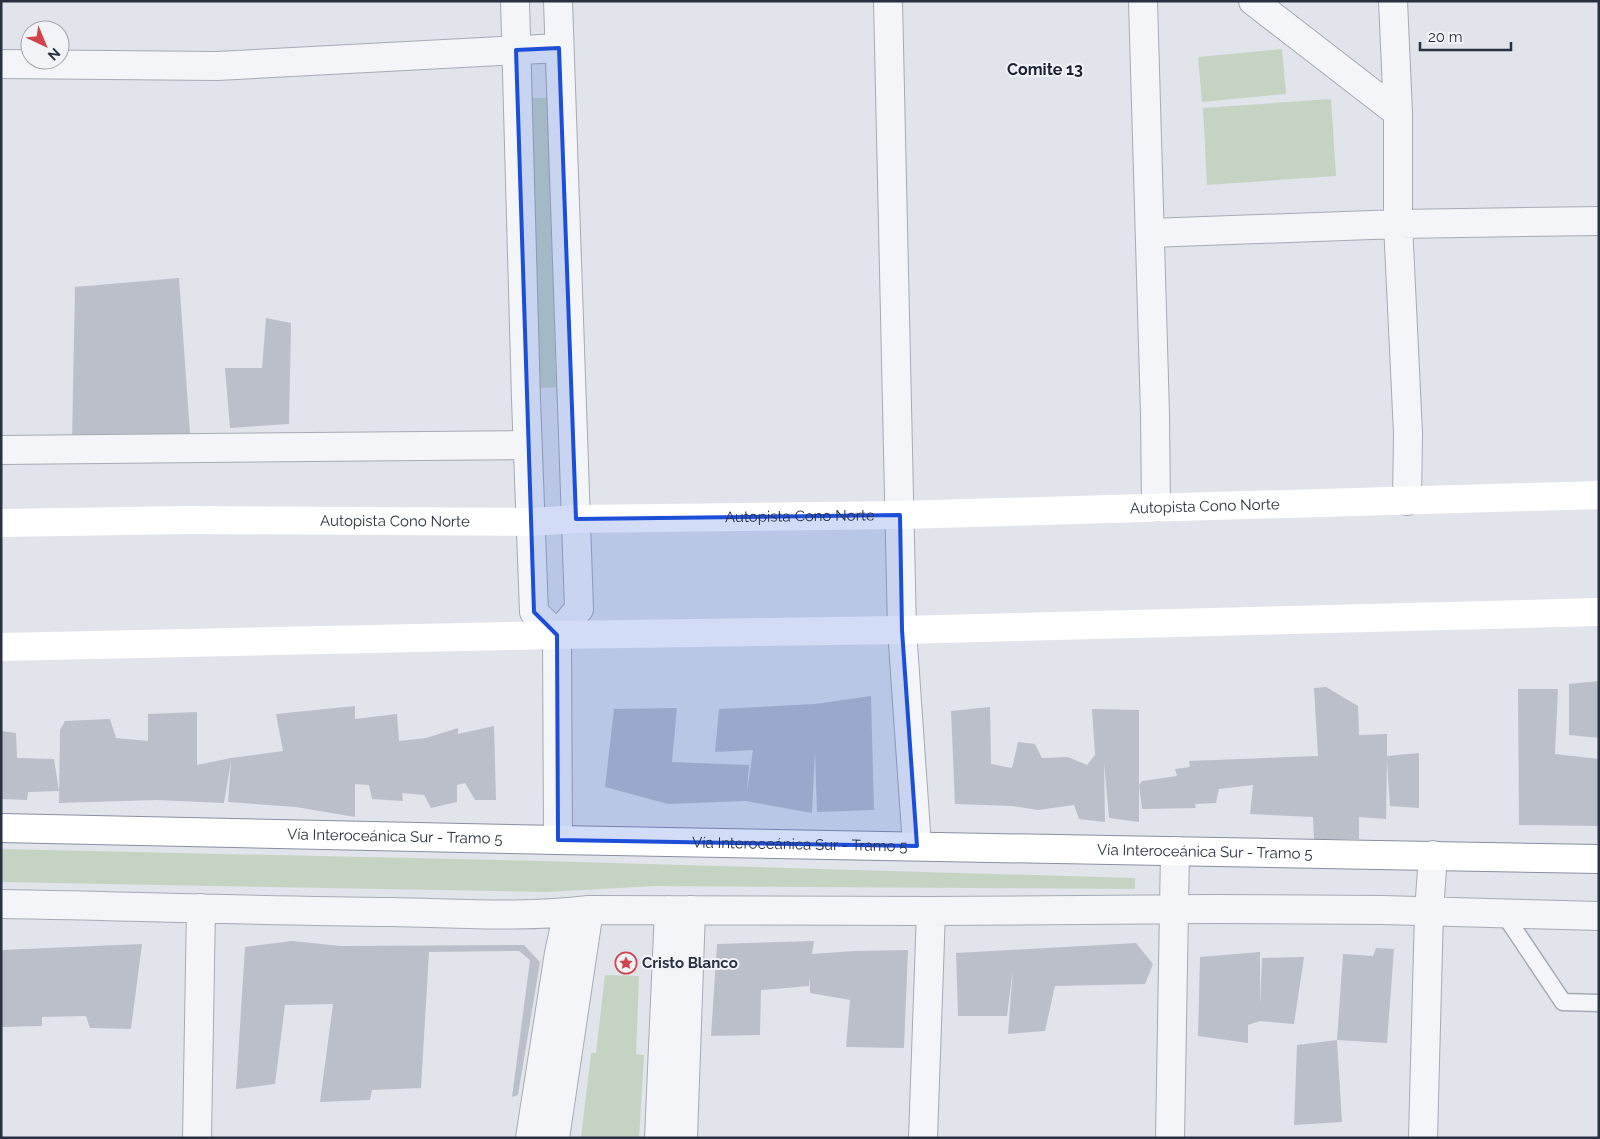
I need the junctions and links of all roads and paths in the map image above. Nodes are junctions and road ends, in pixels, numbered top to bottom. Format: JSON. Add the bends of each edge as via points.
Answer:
{"nodes":[{"id":1,"x":515,"y":1,"type":"edge"},
{"id":2,"x":558,"y":1,"type":"edge"},
{"id":3,"x":888,"y":1,"type":"edge"},
{"id":4,"x":1143,"y":1,"type":"edge"},
{"id":5,"x":1253,"y":1,"type":"edge"},
{"id":6,"x":1393,"y":1,"type":"edge"},
{"id":7,"x":559,"y":48,"type":"junction"},
{"id":8,"x":516,"y":50,"type":"junction"},
{"id":9,"x":1,"y":64,"type":"edge"},
{"id":10,"x":1398,"y":113,"type":"junction"},
{"id":11,"x":1599,"y":221,"type":"edge"},
{"id":12,"x":1398,"y":224,"type":"junction"},
{"id":13,"x":1150,"y":233,"type":"junction"},
{"id":14,"x":527,"y":445,"type":"junction"},
{"id":15,"x":1,"y":450,"type":"edge"},
{"id":16,"x":1599,"y":495,"type":"edge"},
{"id":17,"x":1407,"y":501,"type":"junction"},
{"id":18,"x":1156,"y":507,"type":"junction"},
{"id":19,"x":900,"y":515,"type":"junction"},
{"id":20,"x":576,"y":519,"type":"junction"},
{"id":21,"x":532,"y":522,"type":"junction"},
{"id":22,"x":1,"y":523,"type":"edge"},
{"id":23,"x":1599,"y":612,"type":"edge"},
{"id":24,"x":902,"y":630,"type":"junction"},
{"id":25,"x":557,"y":635,"type":"junction"},
{"id":26,"x":1,"y":647,"type":"edge"},
{"id":27,"x":1,"y":828,"type":"edge"},
{"id":28,"x":558,"y":840,"type":"junction"},
{"id":29,"x":917,"y":846,"type":"junction"},
{"id":30,"x":1175,"y":851,"type":"junction"},
{"id":31,"x":1433,"y":855,"type":"junction"},
{"id":32,"x":1599,"y":859,"type":"edge"},
{"id":33,"x":1,"y":904,"type":"edge"},
{"id":34,"x":201,"y":908,"type":"junction"},
{"id":35,"x":1173,"y":909,"type":"junction"},
{"id":36,"x":680,"y":910,"type":"junction"},
{"id":37,"x":578,"y":911,"type":"junction"},
{"id":38,"x":931,"y":911,"type":"junction"},
{"id":39,"x":1429,"y":912,"type":"junction"},
{"id":40,"x":1504,"y":914,"type":"junction"},
{"id":41,"x":1599,"y":916,"type":"edge"},
{"id":42,"x":1599,"y":1003,"type":"edge"},
{"id":43,"x":197,"y":1138,"type":"edge"},
{"id":44,"x":530,"y":1138,"type":"edge"},
{"id":45,"x":555,"y":1138,"type":"edge"},
{"id":46,"x":659,"y":1138,"type":"edge"},
{"id":47,"x":683,"y":1138,"type":"edge"},
{"id":48,"x":923,"y":1138,"type":"edge"},
{"id":49,"x":1170,"y":1138,"type":"edge"},
{"id":50,"x":1423,"y":1138,"type":"edge"}],
"edges":[{"from":1,"to":8,"type":"street"},
{"from":2,"to":7,"type":"street"},
{"from":3,"to":19,"type":"street"},
{"from":4,"to":13,"type":"street"},
{"from":5,"to":10,"type":"street"},
{"from":6,"to":10,"type":"street"},
{"from":7,"to":8,"type":"street"},
{"from":7,"to":20,"type":"street"},
{"from":8,"to":9,"type":"street","via":[[217,66]]},
{"from":8,"to":14,"type":"street"},
{"from":10,"to":12,"type":"street"},
{"from":11,"to":12,"type":"street"},
{"from":12,"to":13,"type":"street"},
{"from":12,"to":17,"type":"street","via":[[1408,433]]},
{"from":13,"to":18,"type":"street"},
{"from":14,"to":15,"type":"street"},
{"from":14,"to":21,"type":"street"},
{"from":16,"to":17,"type":"main road","name":"Autopista Cono Norte"},
{"from":17,"to":18,"type":"main road","name":"Autopista Cono Norte"},
{"from":18,"to":19,"type":"main road","name":"Autopista Cono Norte"},
{"from":19,"to":20,"type":"main road","name":"Autopista Cono Norte"},
{"from":19,"to":24,"type":"street"},
{"from":20,"to":21,"type":"main road","name":"Autopista Cono Norte"},
{"from":20,"to":25,"type":"street","via":[[579,609]]},
{"from":21,"to":22,"type":"main road","name":"Autopista Cono Norte","via":[[190,520]]},
{"from":21,"to":25,"type":"street","via":[[534,612]]},
{"from":23,"to":24,"type":"main road"},
{"from":24,"to":25,"type":"main road"},
{"from":24,"to":29,"type":"street"},
{"from":25,"to":26,"type":"main road"},
{"from":25,"to":28,"type":"street"},
{"from":27,"to":28,"type":"main road","name":"Vía Interoceánica Sur - Tramo 5"},
{"from":28,"to":29,"type":"main road","name":"Vía Interoceánica Sur - Tramo 5"},
{"from":29,"to":30,"type":"main road","name":"Vía Interoceánica Sur - Tramo 5"},
{"from":30,"to":31,"type":"main road","name":"Vía Interoceánica Sur - Tramo 5"},
{"from":30,"to":35,"type":"street"},
{"from":31,"to":32,"type":"main road","name":"Vía Interoceánica Sur - Tramo 5"},
{"from":31,"to":39,"type":"street"},
{"from":33,"to":34,"type":"street"},
{"from":34,"to":37,"type":"street","via":[[505,914]]},
{"from":34,"to":43,"type":"street"},
{"from":35,"to":38,"type":"street"},
{"from":35,"to":39,"type":"street"},
{"from":35,"to":49,"type":"street"},
{"from":36,"to":37,"type":"street"},
{"from":36,"to":38,"type":"street"},
{"from":36,"to":46,"type":"street"},
{"from":36,"to":47,"type":"street"},
{"from":37,"to":44,"type":"street","via":[[559,953]]},
{"from":37,"to":45,"type":"street"},
{"from":38,"to":48,"type":"street"},
{"from":39,"to":40,"type":"street"},
{"from":39,"to":50,"type":"street"},
{"from":40,"to":41,"type":"street"},
{"from":40,"to":42,"type":"lane","via":[[1563,1002]]}]}
